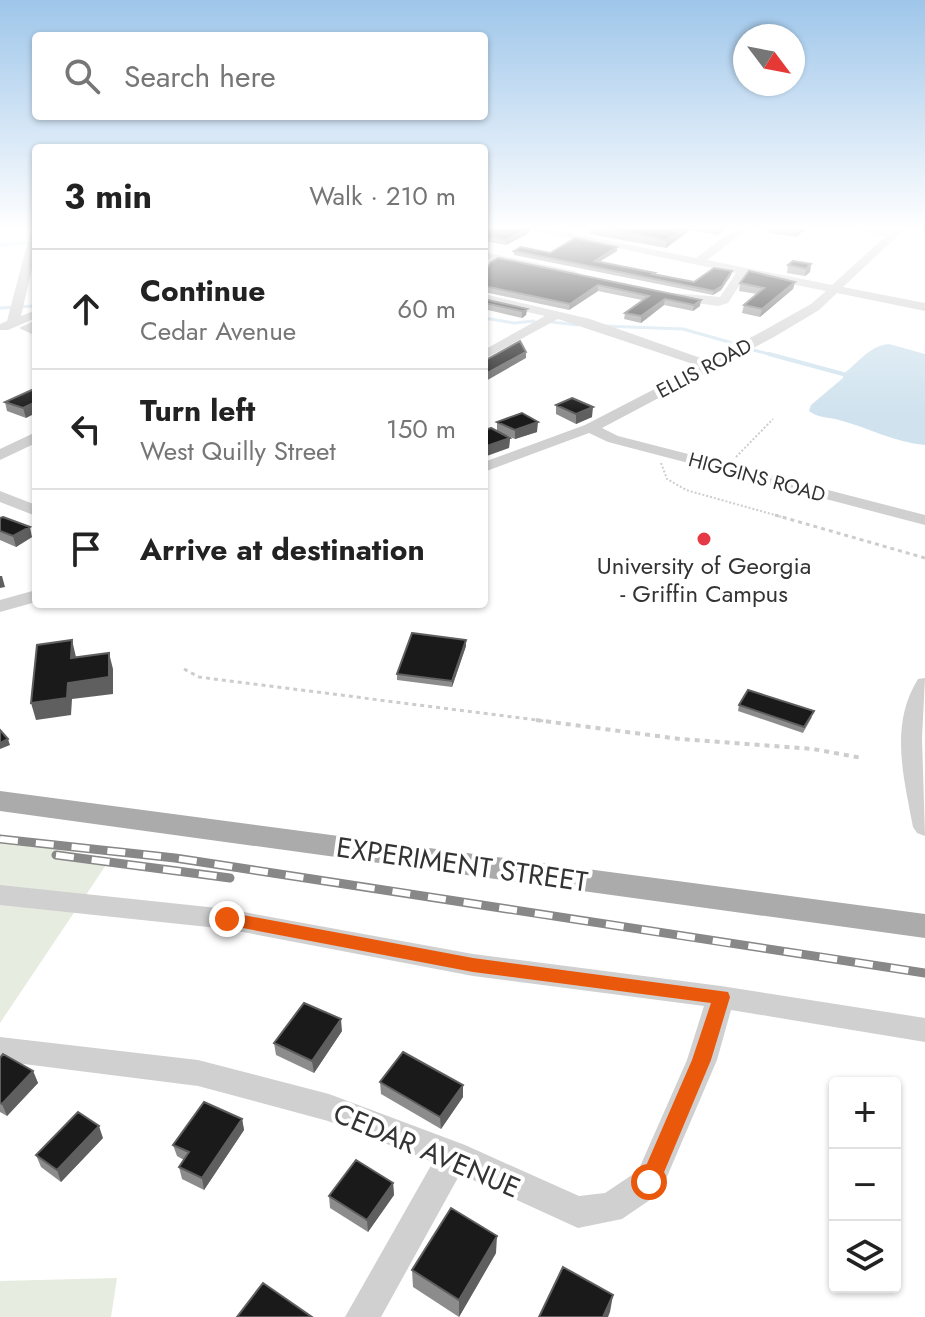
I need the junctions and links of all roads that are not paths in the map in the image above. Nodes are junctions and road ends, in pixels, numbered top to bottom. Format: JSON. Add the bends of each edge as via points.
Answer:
{"nodes":[{"id":1,"x":27,"y":290,"type":"edge"},
{"id":2,"x":730,"y":290,"type":"edge"},
{"id":3,"x":835,"y":290,"type":"edge"},
{"id":4,"x":844,"y":290,"type":"edge"},
{"id":5,"x":661,"y":293,"type":"edge"},
{"id":6,"x":488,"y":299,"type":"edge"},
{"id":7,"x":925,"y":307,"type":"edge"},
{"id":8,"x":556,"y":315,"type":"junction"},
{"id":9,"x":23,"y":318,"type":"edge"},
{"id":10,"x":488,"y":352,"type":"edge"},
{"id":11,"x":709,"y":365,"type":"junction"},
{"id":12,"x":590,"y":428,"type":"junction"},
{"id":13,"x":32,"y":439,"type":"edge"},
{"id":14,"x":0,"y":455,"type":"edge"},
{"id":15,"x":488,"y":466,"type":"edge"},
{"id":16,"x":0,"y":496,"type":"edge"},
{"id":17,"x":32,"y":508,"type":"edge"},
{"id":18,"x":925,"y":520,"type":"edge"},
{"id":19,"x":32,"y":597,"type":"edge"},
{"id":20,"x":0,"y":606,"type":"edge"},
{"id":21,"x":925,"y":684,"type":"edge"},
{"id":22,"x":0,"y":801,"type":"edge"},
{"id":23,"x":925,"y":827,"type":"edge"},
{"id":24,"x":0,"y":895,"type":"edge"},
{"id":25,"x":925,"y":926,"type":"edge"},
{"id":26,"x":721,"y":997,"type":"junction"},
{"id":27,"x":925,"y":1030,"type":"edge"},
{"id":28,"x":0,"y":1049,"type":"edge"},
{"id":29,"x":454,"y":1155,"type":"junction"},
{"id":30,"x":362,"y":1317,"type":"edge"}],
"edges":[{"from":1,"to":9,"type":"street"},
{"from":2,"to":5,"type":"street","via":[[718,302]]},
{"from":3,"to":11,"type":"street","name":"ELLIS ROAD","via":[[770,334]]},
{"from":4,"to":7,"type":"street"},
{"from":6,"to":8,"type":"street"},
{"from":8,"to":10,"type":"street"},
{"from":8,"to":11,"type":"street"},
{"from":11,"to":12,"type":"street","name":"ELLIS ROAD"},
{"from":12,"to":15,"type":"street","name":"ELLIS ROAD"},
{"from":12,"to":18,"type":"street","name":"HIGGINS ROAD","via":[[653,450]]},
{"from":13,"to":14,"type":"street"},
{"from":16,"to":17,"type":"street"},
{"from":19,"to":20,"type":"street"},
{"from":21,"to":23,"type":"street","via":[[909,737]]},
{"from":22,"to":25,"type":"main road","name":"EXPERIMENT STREET"},
{"from":24,"to":26,"type":"street","via":[[227,919],[473,965]]},
{"from":26,"to":27,"type":"street"},
{"from":26,"to":29,"type":"street","name":"CEDAR AVENUE","via":[[702,1060],[649,1182],[611,1208],[578,1212]]},
{"from":28,"to":29,"type":"street","name":"CEDAR AVENUE","via":[[198,1073],[329,1108]]},
{"from":29,"to":30,"type":"street"}]}
